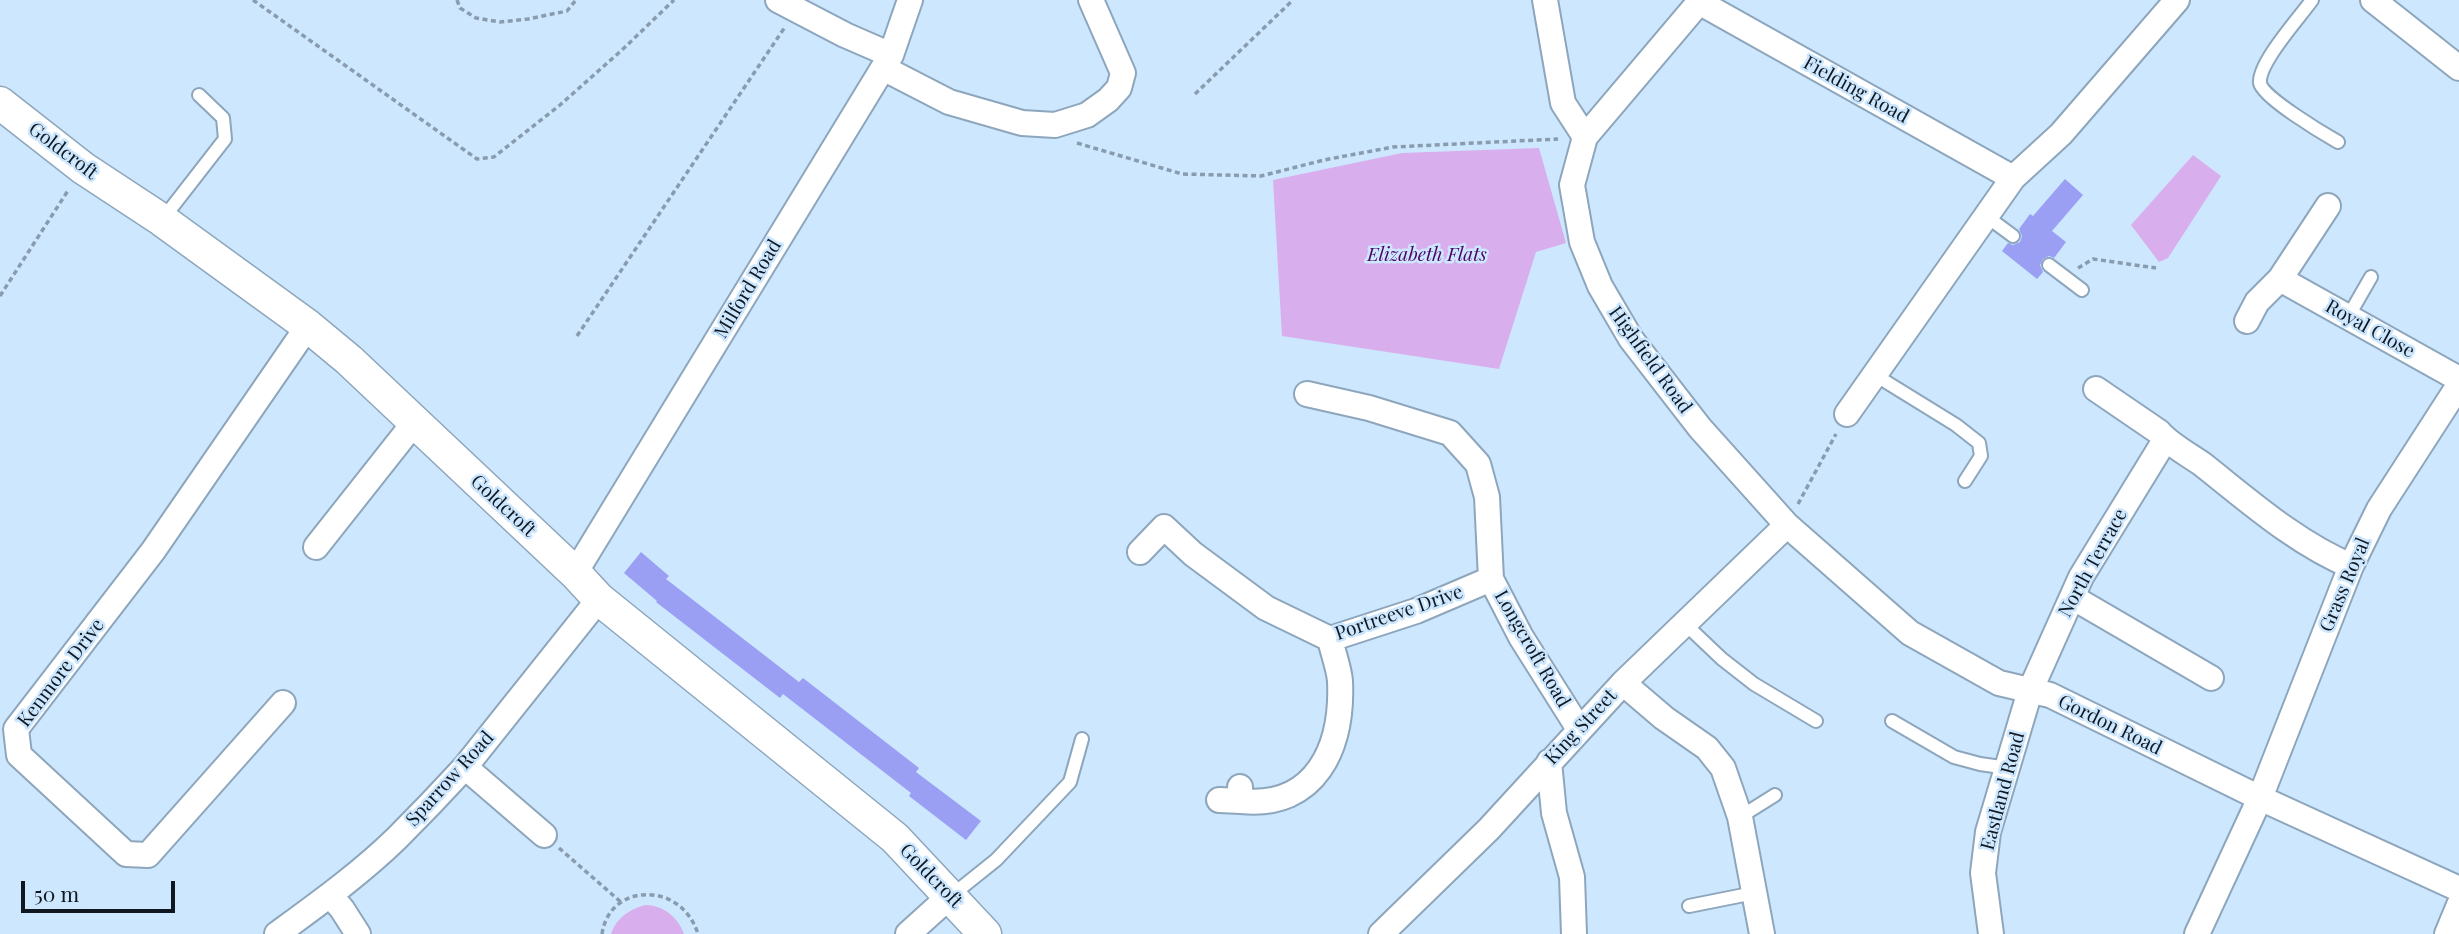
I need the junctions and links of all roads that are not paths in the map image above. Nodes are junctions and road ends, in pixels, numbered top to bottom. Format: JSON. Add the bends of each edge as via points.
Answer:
{"nodes":[{"id":1,"x":910,"y":0,"type":"edge"},
{"id":2,"x":1091,"y":0,"type":"edge"},
{"id":3,"x":1545,"y":0,"type":"edge"},
{"id":4,"x":2177,"y":0,"type":"edge"},
{"id":5,"x":2312,"y":0,"type":"edge"},
{"id":6,"x":2373,"y":0,"type":"edge"},
{"id":7,"x":1700,"y":1,"type":"edge"},
{"id":8,"x":788,"y":5,"type":"edge"},
{"id":9,"x":887,"y":62,"type":"junction"},
{"id":10,"x":2459,"y":68,"type":"edge"},
{"id":11,"x":199,"y":95,"type":"dead end"},
{"id":12,"x":0,"y":103,"type":"edge"},
{"id":13,"x":1585,"y":137,"type":"junction"},
{"id":14,"x":2338,"y":142,"type":"dead end"},
{"id":15,"x":2013,"y":178,"type":"junction"},
{"id":16,"x":2328,"y":206,"type":"dead end"},
{"id":17,"x":1986,"y":216,"type":"junction"},
{"id":18,"x":162,"y":220,"type":"junction"},
{"id":19,"x":2013,"y":236,"type":"dead end"},
{"id":20,"x":2049,"y":265,"type":"dead end"},
{"id":21,"x":2371,"y":277,"type":"dead end"},
{"id":22,"x":2280,"y":279,"type":"junction"},
{"id":23,"x":2082,"y":290,"type":"dead end"},
{"id":24,"x":2348,"y":317,"type":"junction"},
{"id":25,"x":2247,"y":321,"type":"dead end"},
{"id":26,"x":308,"y":326,"type":"junction"},
{"id":27,"x":1875,"y":374,"type":"junction"},
{"id":28,"x":2459,"y":379,"type":"edge"},
{"id":29,"x":2459,"y":385,"type":"edge"},
{"id":30,"x":2096,"y":389,"type":"dead end"},
{"id":31,"x":1307,"y":394,"type":"dead end"},
{"id":32,"x":1847,"y":414,"type":"road end"},
{"id":33,"x":414,"y":423,"type":"junction"},
{"id":34,"x":2165,"y":440,"type":"junction"},
{"id":35,"x":1965,"y":481,"type":"dead end"},
{"id":36,"x":1787,"y":525,"type":"junction"},
{"id":37,"x":316,"y":547,"type":"dead end"},
{"id":38,"x":1140,"y":552,"type":"dead end"},
{"id":39,"x":2351,"y":566,"type":"junction"},
{"id":40,"x":575,"y":573,"type":"junction"},
{"id":41,"x":1491,"y":579,"type":"junction"},
{"id":42,"x":2072,"y":597,"type":"junction"},
{"id":43,"x":598,"y":598,"type":"junction"},
{"id":44,"x":1684,"y":623,"type":"junction"},
{"id":45,"x":1330,"y":639,"type":"junction"},
{"id":46,"x":2211,"y":678,"type":"dead end"},
{"id":47,"x":1623,"y":683,"type":"junction"},
{"id":48,"x":2030,"y":691,"type":"junction"},
{"id":49,"x":283,"y":703,"type":"dead end"},
{"id":50,"x":1816,"y":721,"type":"dead end"},
{"id":51,"x":1892,"y":721,"type":"dead end"},
{"id":52,"x":1579,"y":729,"type":"junction"},
{"id":53,"x":1082,"y":739,"type":"dead end"},
{"id":54,"x":1549,"y":762,"type":"junction"},
{"id":55,"x":465,"y":767,"type":"junction"},
{"id":56,"x":2008,"y":768,"type":"junction"},
{"id":57,"x":1775,"y":795,"type":"dead end"},
{"id":58,"x":1233,"y":796,"type":"dead end"},
{"id":59,"x":2260,"y":799,"type":"junction"},
{"id":60,"x":1740,"y":817,"type":"junction"},
{"id":61,"x":544,"y":835,"type":"road end"},
{"id":62,"x":2459,"y":890,"type":"edge"},
{"id":63,"x":1754,"y":893,"type":"junction"},
{"id":64,"x":330,"y":895,"type":"junction"},
{"id":65,"x":950,"y":896,"type":"junction"},
{"id":66,"x":2459,"y":905,"type":"edge"},
{"id":67,"x":1689,"y":906,"type":"dead end"},
{"id":68,"x":277,"y":934,"type":"edge"},
{"id":69,"x":358,"y":934,"type":"edge"},
{"id":70,"x":908,"y":934,"type":"edge"},
{"id":71,"x":985,"y":934,"type":"edge"},
{"id":72,"x":1381,"y":934,"type":"edge"},
{"id":73,"x":1574,"y":934,"type":"edge"},
{"id":74,"x":1762,"y":934,"type":"edge"},
{"id":75,"x":1991,"y":934,"type":"edge"},
{"id":76,"x":2197,"y":934,"type":"edge"},
{"id":77,"x":2447,"y":934,"type":"edge"}],
"edges":[{"from":1,"to":9,"type":"street","name":"Milford Road"},
{"from":2,"to":9,"type":"street","via":[[1123,73],[1119,88],[1087,116],[1055,125],[1022,123],[950,102]]},
{"from":3,"to":13,"type":"street","via":[[1563,103]]},
{"from":4,"to":15,"type":"street","via":[[2061,134]]},
{"from":5,"to":14,"type":"lane","via":[[2264,66],[2260,82],[2263,91]]},
{"from":6,"to":10,"type":"street"},
{"from":7,"to":13,"type":"street","name":"Highfield Road"},
{"from":7,"to":15,"type":"street","name":"Fielding Road"},
{"from":8,"to":9,"type":"street"},
{"from":9,"to":40,"type":"street","name":"Milford Road"},
{"from":11,"to":18,"type":"lane","via":[[223,118],[225,139]]},
{"from":12,"to":18,"type":"street","name":"Goldcroft"},
{"from":13,"to":36,"type":"street","name":"Highfield Road","via":[[1572,185],[1582,242],[1600,286],[1631,339],[1700,428]]},
{"from":15,"to":17,"type":"street"},
{"from":16,"to":22,"type":"street"},
{"from":17,"to":19,"type":"lane"},
{"from":17,"to":27,"type":"street"},
{"from":18,"to":26,"type":"street","name":"Goldcroft"},
{"from":20,"to":23,"type":"lane"},
{"from":21,"to":24,"type":"lane"},
{"from":22,"to":24,"type":"street","name":"Royal Close"},
{"from":22,"to":25,"type":"street","via":[[2257,302]]},
{"from":24,"to":28,"type":"street","name":"Royal Close"},
{"from":26,"to":33,"type":"street","name":"Goldcroft"},
{"from":26,"to":49,"type":"street","name":"Kenmore Drive","via":[[153,551],[16,729],[19,755],[126,854],[148,855]]},
{"from":27,"to":32,"type":"street"},
{"from":27,"to":35,"type":"lane","via":[[1979,443],[1981,456]]},
{"from":29,"to":39,"type":"street","name":"Grass Royal","via":[[2379,509]]},
{"from":30,"to":34,"type":"street"},
{"from":31,"to":41,"type":"street","name":"Longcroft Road","via":[[1450,433],[1478,464],[1488,497]]},
{"from":33,"to":37,"type":"street"},
{"from":33,"to":40,"type":"street","name":"Goldcroft"},
{"from":34,"to":39,"type":"street","via":[[2281,525]]},
{"from":34,"to":42,"type":"street","name":"North Terrace"},
{"from":36,"to":44,"type":"street","name":"King Street"},
{"from":36,"to":48,"type":"street","name":"Gordon Road","via":[[1910,633],[1999,683]]},
{"from":38,"to":45,"type":"street","name":"Portreeve Drive","via":[[1164,527],[1266,608]]},
{"from":39,"to":59,"type":"street","name":"Grass Royal"},
{"from":40,"to":43,"type":"street","name":"Goldcroft"},
{"from":41,"to":45,"type":"street","name":"Portreeve Drive","via":[[1416,611]]},
{"from":41,"to":52,"type":"street","name":"Longcroft Road"},
{"from":42,"to":46,"type":"street"},
{"from":42,"to":48,"type":"street","name":"North Terrace"},
{"from":43,"to":55,"type":"street","name":"Sparrow Road"},
{"from":43,"to":65,"type":"street","name":"Goldcroft","via":[[895,838]]},
{"from":44,"to":47,"type":"street","name":"King Street"},
{"from":44,"to":50,"type":"lane","via":[[1754,684]]},
{"from":45,"to":58,"type":"street","via":[[1340,680],[1336,738],[1316,777],[1286,798],[1259,803]]},
{"from":47,"to":52,"type":"street","name":"King Street"},
{"from":47,"to":60,"type":"street","via":[[1707,748],[1723,768]]},
{"from":48,"to":56,"type":"street","name":"Eastland Road"},
{"from":48,"to":59,"type":"street","name":"Gordon Road","via":[[2050,695]]},
{"from":51,"to":56,"type":"lane","via":[[1954,757]]},
{"from":52,"to":54,"type":"street","name":"King Street"},
{"from":53,"to":65,"type":"lane","via":[[1070,782],[996,860]]},
{"from":54,"to":72,"type":"street","name":"King Street","via":[[1489,829]]},
{"from":54,"to":73,"type":"street","via":[[1554,814],[1572,877]]},
{"from":55,"to":61,"type":"street"},
{"from":55,"to":64,"type":"street","name":"Sparrow Road","via":[[395,840]]},
{"from":56,"to":75,"type":"street","name":"Eastland Road","via":[[1988,832],[1983,873]]},
{"from":57,"to":60,"type":"lane"},
{"from":59,"to":62,"type":"street","name":"Gordon Road"},
{"from":59,"to":76,"type":"street","name":"Grass Royal"},
{"from":60,"to":63,"type":"street"},
{"from":63,"to":67,"type":"lane"},
{"from":63,"to":74,"type":"street"},
{"from":64,"to":68,"type":"street","name":"Sparrow Road"},
{"from":64,"to":69,"type":"street"},
{"from":65,"to":70,"type":"street"},
{"from":65,"to":71,"type":"street","name":"Goldcroft"},
{"from":66,"to":77,"type":"street"}]}
